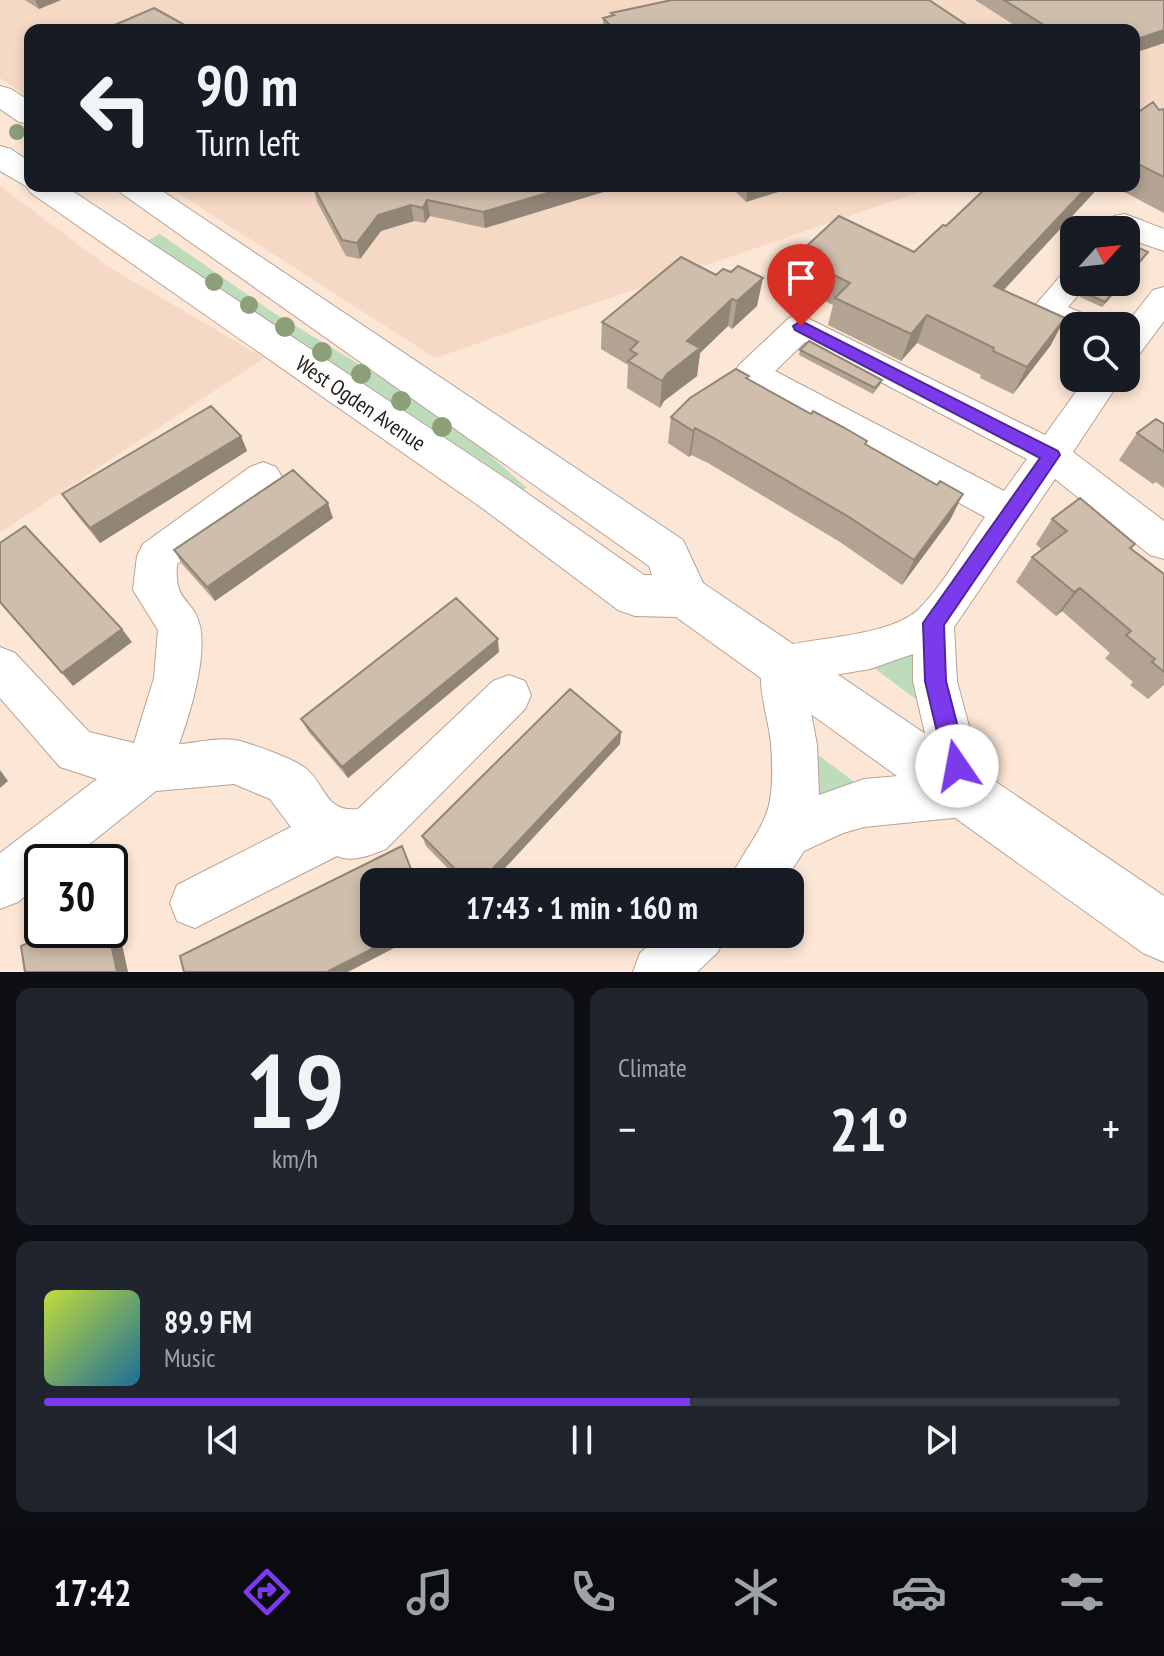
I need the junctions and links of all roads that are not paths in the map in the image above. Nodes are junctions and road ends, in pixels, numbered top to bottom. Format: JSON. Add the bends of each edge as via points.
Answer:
{"nodes":[{"id":1,"x":0,"y":95,"type":"edge"},
{"id":2,"x":24,"y":111,"type":"edge"},
{"id":3,"x":0,"y":156,"type":"edge"},
{"id":4,"x":24,"y":173,"type":"edge"},
{"id":5,"x":52,"y":192,"type":"edge"},
{"id":6,"x":142,"y":192,"type":"edge"},
{"id":7,"x":1140,"y":230,"type":"edge"},
{"id":8,"x":1164,"y":241,"type":"edge"},
{"id":9,"x":1060,"y":296,"type":"edge"},
{"id":10,"x":1164,"y":298,"type":"edge"},
{"id":11,"x":1060,"y":316,"type":"edge"},
{"id":12,"x":1140,"y":330,"type":"edge"},
{"id":13,"x":1095,"y":392,"type":"edge"},
{"id":14,"x":1051,"y":455,"type":"junction"},
{"id":15,"x":263,"y":477,"type":"dead end"},
{"id":16,"x":1011,"y":513,"type":"junction"},
{"id":17,"x":1164,"y":543,"type":"edge"},
{"id":18,"x":685,"y":597,"type":"junction"},
{"id":19,"x":933,"y":623,"type":"junction"},
{"id":20,"x":781,"y":665,"type":"junction"},
{"id":21,"x":0,"y":667,"type":"edge"},
{"id":22,"x":509,"y":695,"type":"dead end"},
{"id":23,"x":147,"y":769,"type":"junction"},
{"id":24,"x":963,"y":794,"type":"junction"},
{"id":25,"x":335,"y":831,"type":"junction"},
{"id":26,"x":787,"y":834,"type":"junction"},
{"id":27,"x":764,"y":868,"type":"edge"},
{"id":28,"x":0,"y":884,"type":"edge"},
{"id":29,"x":195,"y":903,"type":"dead end"},
{"id":30,"x":1164,"y":932,"type":"edge"},
{"id":31,"x":685,"y":948,"type":"edge"},
{"id":32,"x":659,"y":972,"type":"edge"}],
"edges":[{"from":1,"to":2,"type":"main road"},
{"from":3,"to":4,"type":"main road"},
{"from":5,"to":18,"type":"main road","name":"West Ogden Avenue","via":[[635,595]]},
{"from":6,"to":18,"type":"main road","via":[[667,554]]},
{"from":7,"to":8,"type":"street"},
{"from":9,"to":11,"type":"street","via":[[1047,310]]},
{"from":10,"to":12,"type":"street"},
{"from":13,"to":14,"type":"street"},
{"from":14,"to":16,"type":"street"},
{"from":14,"to":16,"type":"street","via":[[801,326],[737,376]]},
{"from":14,"to":17,"type":"street"},
{"from":15,"to":23,"type":"street","via":[[157,556],[154,590],[179,627],[170,706]]},
{"from":16,"to":19,"type":"street"},
{"from":18,"to":20,"type":"main road"},
{"from":19,"to":20,"type":"street","via":[[870,650]]},
{"from":19,"to":24,"type":"street","via":[[935,681]]},
{"from":20,"to":24,"type":"main road"},
{"from":20,"to":26,"type":"street","via":[[797,770]]},
{"from":21,"to":23,"type":"street","via":[[76,751]]},
{"from":22,"to":25,"type":"street","via":[[369,832]]},
{"from":23,"to":25,"type":"street","via":[[234,762],[287,783],[319,824]]},
{"from":23,"to":28,"type":"street"},
{"from":24,"to":26,"type":"street","via":[[864,803]]},
{"from":24,"to":30,"type":"main road"},
{"from":25,"to":29,"type":"street"},
{"from":26,"to":27,"type":"street"},
{"from":31,"to":32,"type":"street"}]}
